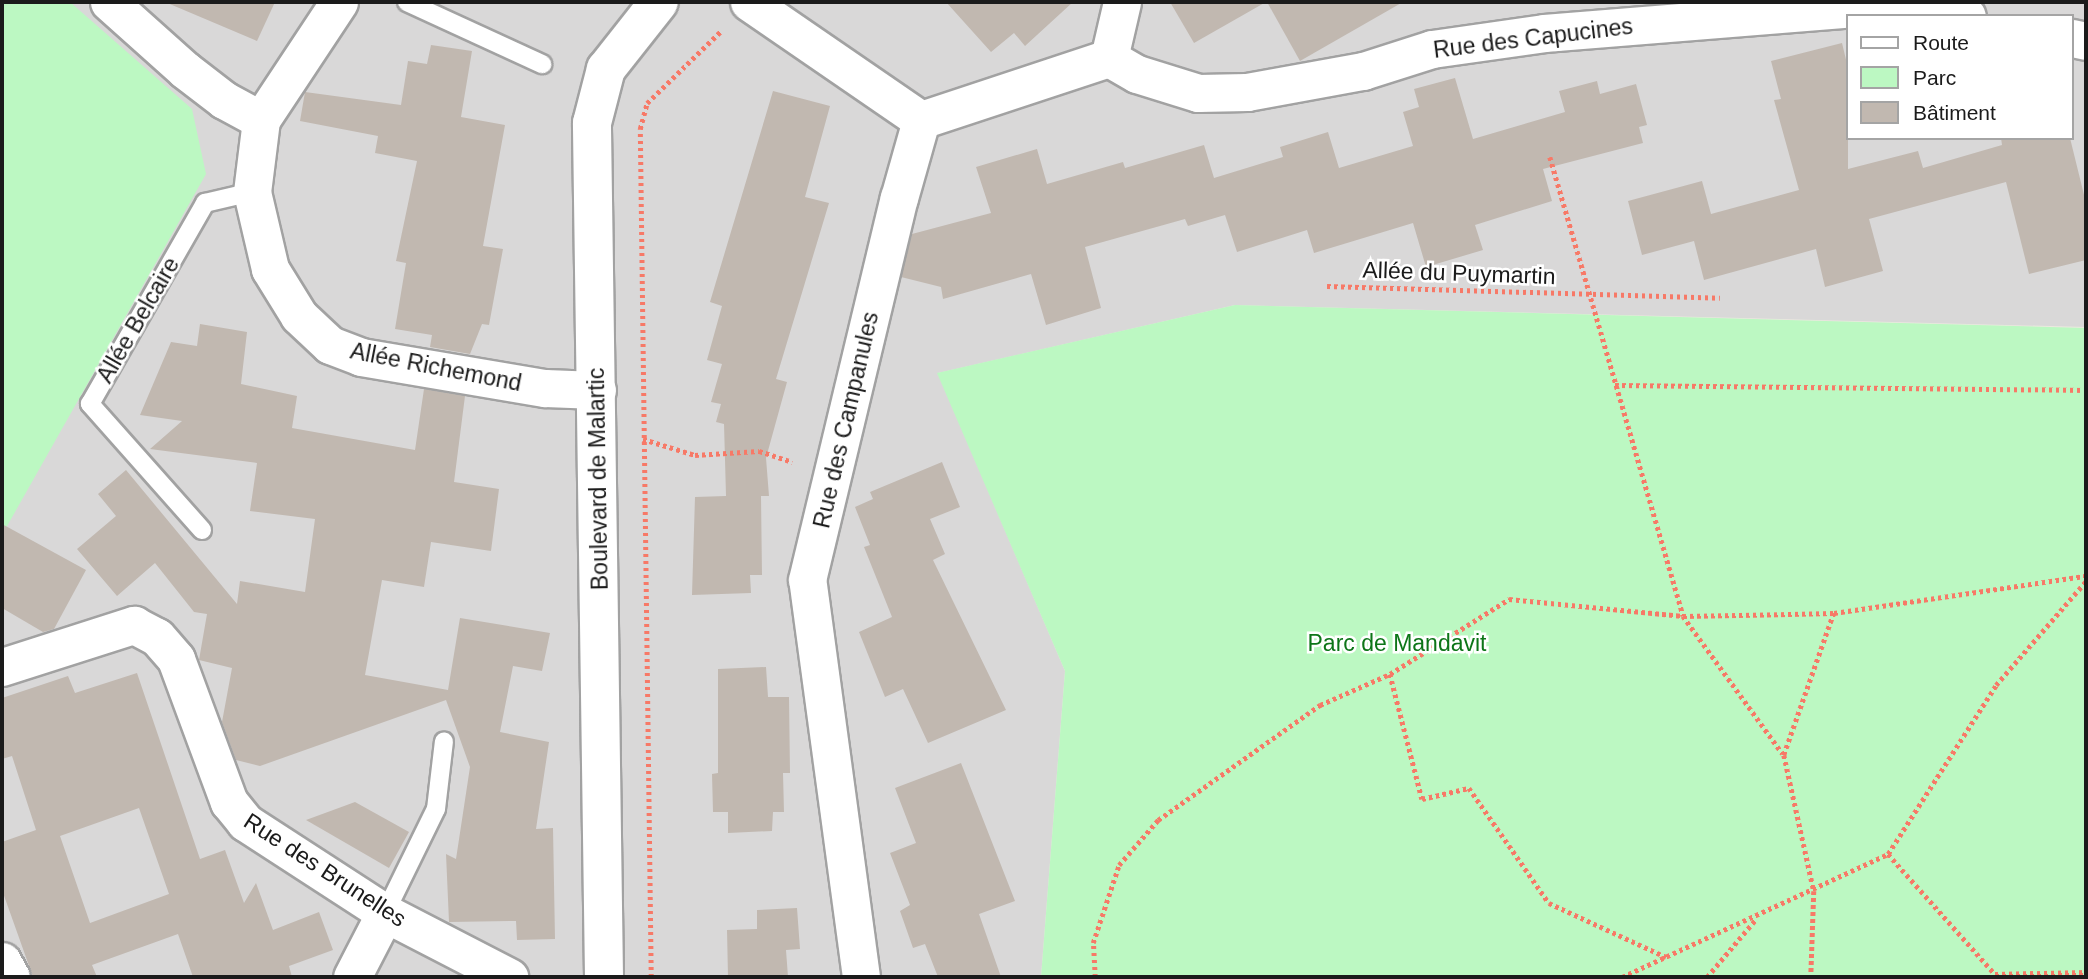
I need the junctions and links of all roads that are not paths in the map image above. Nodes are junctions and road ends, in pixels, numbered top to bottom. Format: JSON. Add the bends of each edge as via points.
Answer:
{"nodes":[{"id":1,"x":109,"y":2,"type":"edge"},
{"id":2,"x":339,"y":2,"type":"edge"},
{"id":3,"x":407,"y":2,"type":"edge"},
{"id":4,"x":659,"y":2,"type":"edge"},
{"id":5,"x":749,"y":2,"type":"edge"},
{"id":6,"x":1122,"y":2,"type":"edge"},
{"id":7,"x":1908,"y":3,"type":"edge"},
{"id":8,"x":1958,"y":14,"type":"edge"},
{"id":9,"x":1108,"y":58,"type":"junction"},
{"id":10,"x":542,"y":64,"type":"dead end"},
{"id":11,"x":261,"y":120,"type":"junction"},
{"id":12,"x":922,"y":120,"type":"junction"},
{"id":13,"x":252,"y":192,"type":"junction"},
{"id":14,"x":597,"y":390,"type":"junction"},
{"id":15,"x":202,"y":530,"type":"dead end"},
{"id":16,"x":2,"y":667,"type":"edge"},
{"id":17,"x":444,"y":741,"type":"dead end"},
{"id":18,"x":385,"y":913,"type":"junction"},
{"id":19,"x":2,"y":961,"type":"edge"},
{"id":20,"x":11,"y":977,"type":"edge"},
{"id":21,"x":352,"y":977,"type":"edge"},
{"id":22,"x":509,"y":977,"type":"edge"},
{"id":23,"x":604,"y":977,"type":"edge"},
{"id":24,"x":861,"y":977,"type":"edge"}],
"edges":[{"from":1,"to":11,"type":"street","via":[[194,78]]},
{"from":2,"to":11,"type":"street","name":"Allée Richemond"},
{"from":3,"to":10,"type":"lane"},
{"from":4,"to":14,"type":"street","name":"Boulevard de Malartic","via":[[606,69],[592,123]]},
{"from":5,"to":12,"type":"street"},
{"from":6,"to":9,"type":"street"},
{"from":7,"to":8,"type":"street","name":"Rue des Capucines"},
{"from":7,"to":9,"type":"street","name":"Rue des Capucines","via":[[1544,33],[1432,49],[1363,71],[1247,92],[1198,93],[1137,74]]},
{"from":9,"to":12,"type":"street"},
{"from":11,"to":13,"type":"street","name":"Allée Richemond"},
{"from":12,"to":24,"type":"street","name":"Rue des Campanules","via":[[807,580]]},
{"from":13,"to":14,"type":"street","name":"Allée Richemond","via":[[270,269],[299,316],[330,345],[361,357],[545,388]]},
{"from":13,"to":15,"type":"lane","name":"Allée Belcaire","via":[[205,203],[90,404]]},
{"from":14,"to":23,"type":"street","name":"Boulevard de Malartic"},
{"from":16,"to":18,"type":"street","name":"Rue des Brunelles","via":[[134,625],[157,637],[176,659],[229,802],[266,837]]},
{"from":17,"to":18,"type":"lane","via":[[436,808]]},
{"from":18,"to":21,"type":"street"},
{"from":18,"to":22,"type":"street","name":"Rue des Brunelles"},
{"from":19,"to":20,"type":"street"}]}
